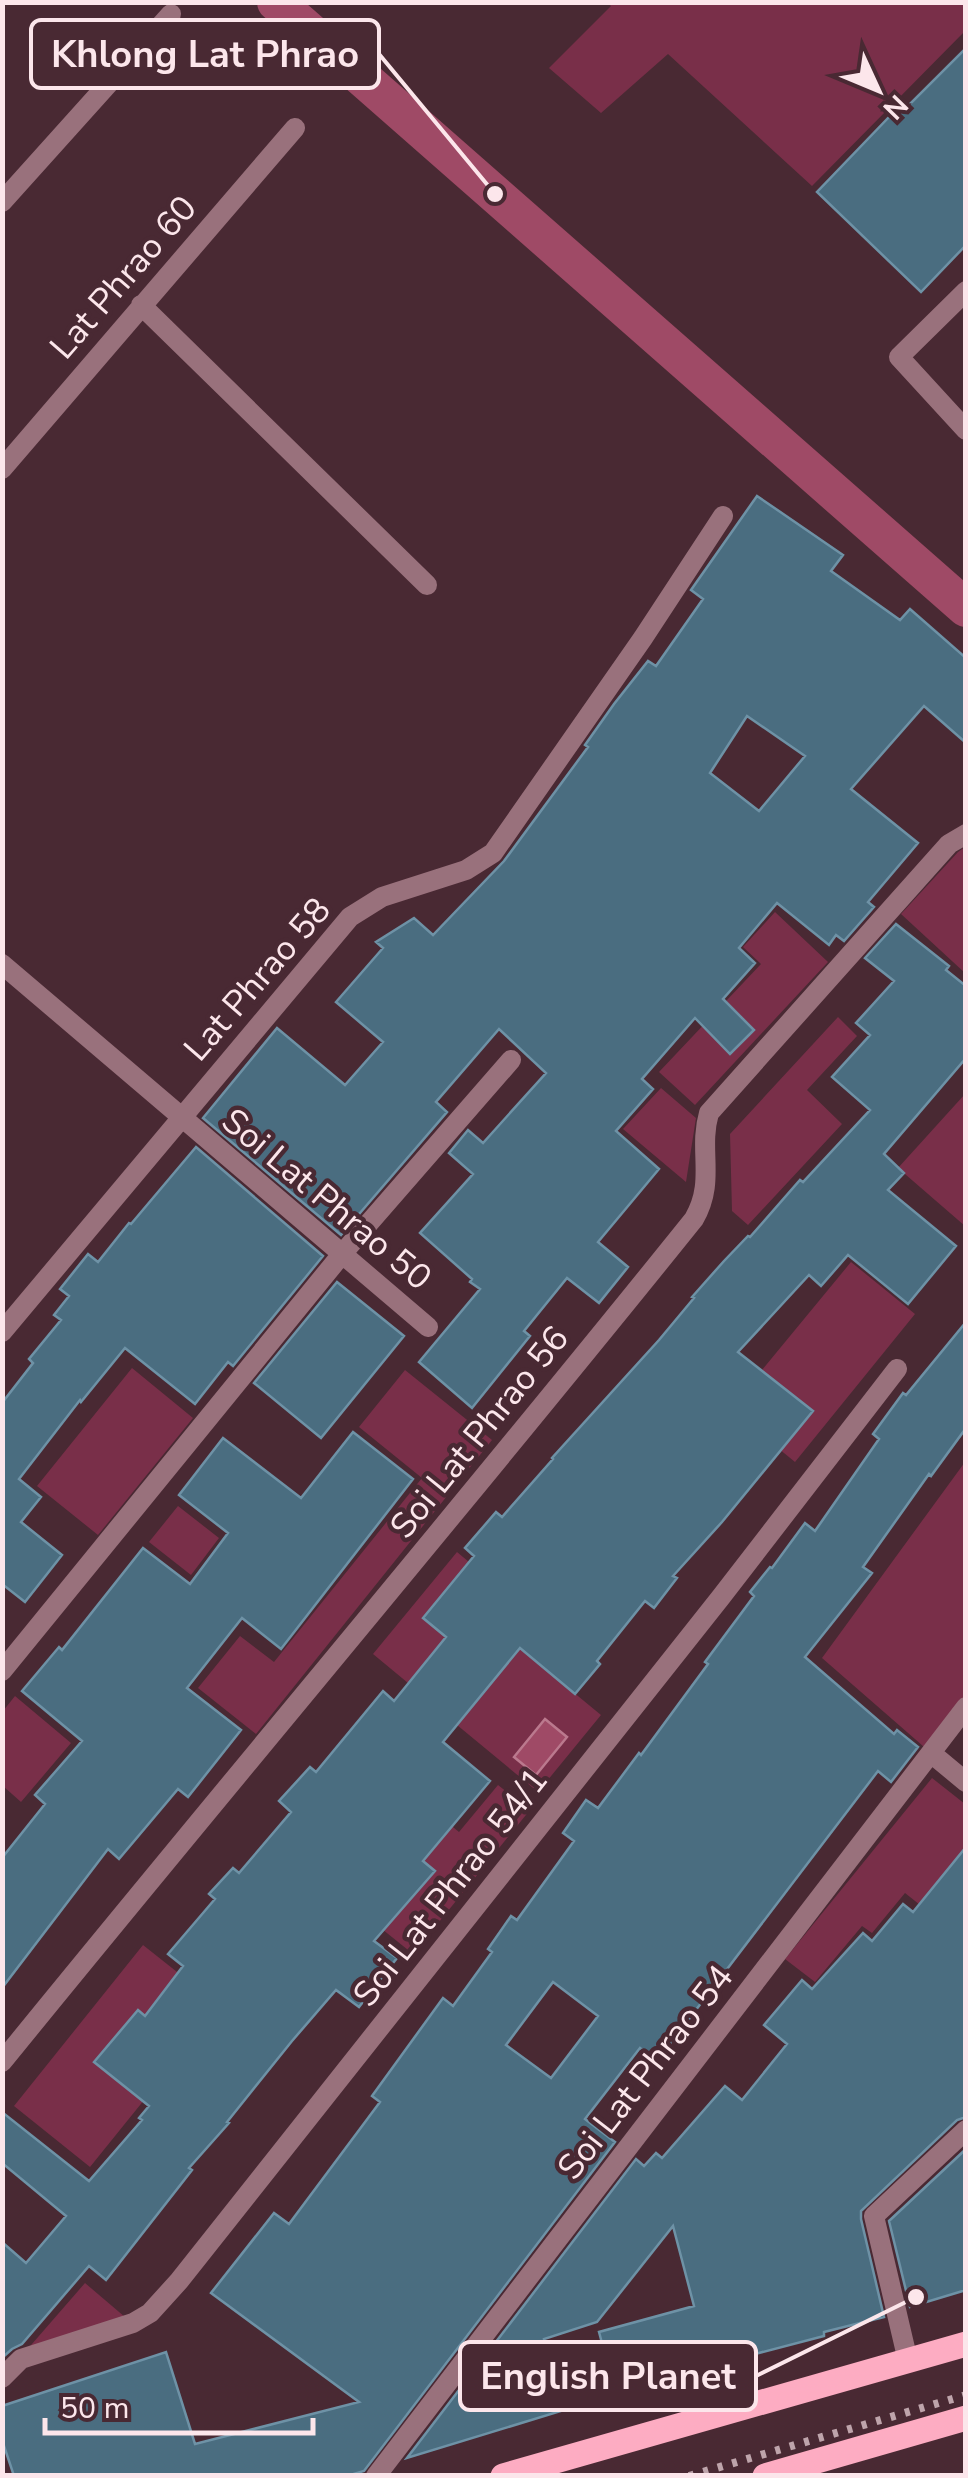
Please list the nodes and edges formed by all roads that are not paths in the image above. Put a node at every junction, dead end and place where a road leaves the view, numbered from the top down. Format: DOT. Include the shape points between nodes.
graph roads {
  1 [pos="171,14"];
  2 [pos="295,128"];
  3 [pos="2,202"];
  4 [pos="966,290"];
  5 [pos="141,305"];
  6 [pos="966,430"];
  7 [pos="2,470"];
  8 [pos="722,516"];
  9 [pos="427,585"];
  10 [pos="966,834"];
  11 [pos="2,964"];
  12 [pos="511,1060"];
  13 [pos="180,1117"];
  14 [pos="342,1254"];
  15 [pos="428,1327"];
  16 [pos="2,1332"];
  17 [pos="897,1369"];
  18 [pos="2,1671"];
  19 [pos="966,1707"];
  20 [pos="931,1753"];
  21 [pos="966,1782"];
  22 [pos="2,2062"];
  23 [pos="966,2130"];
  24 [pos="966,2344"];
  25 [pos="908,2361"];
  26 [pos="2,2378"];
  27 [pos="966,2418"];
  28 [pos="376,2476"];
  29 [pos="503,2476"];
  30 [pos="765,2476"];
  1 -- 3 [label="street"];
  2 -- 5 [label="street, Lat Phrao 60"];
  4 -- 6 [label="street" via="898,356"];
  5 -- 7 [label="street, Lat Phrao 60"];
  5 -- 9 [label="street"];
  8 -- 13 [label="street, Lat Phrao 58" via="493,853 466,870 382,897 350,917"];
  10 -- 22 [label="street, Soi Lat Phrao 56" via="949,844 709,1113 706,1187 694,1219"];
  11 -- 13 [label="street, Soi Lat Phrao 50"];
  12 -- 14 [label="street"];
  13 -- 14 [label="street, Soi Lat Phrao 50"];
  13 -- 16 [label="street, Lat Phrao 58"];
  14 -- 15 [label="street, Soi Lat Phrao 50"];
  14 -- 18 [label="street"];
  17 -- 26 [label="street, Soi Lat Phrao 54/1" via="179,2281 133,2323 21,2359"];
  19 -- 20 [label="street, Soi Lat Phrao 54"];
  20 -- 21 [label="street"];
  20 -- 28 [label="street, Soi Lat Phrao 54"];
  23 -- 25 [label="street" via="874,2216"];
  24 -- 25 [label="main road"];
  25 -- 29 [label="main road"];
  27 -- 30 [label="main road"];
}
